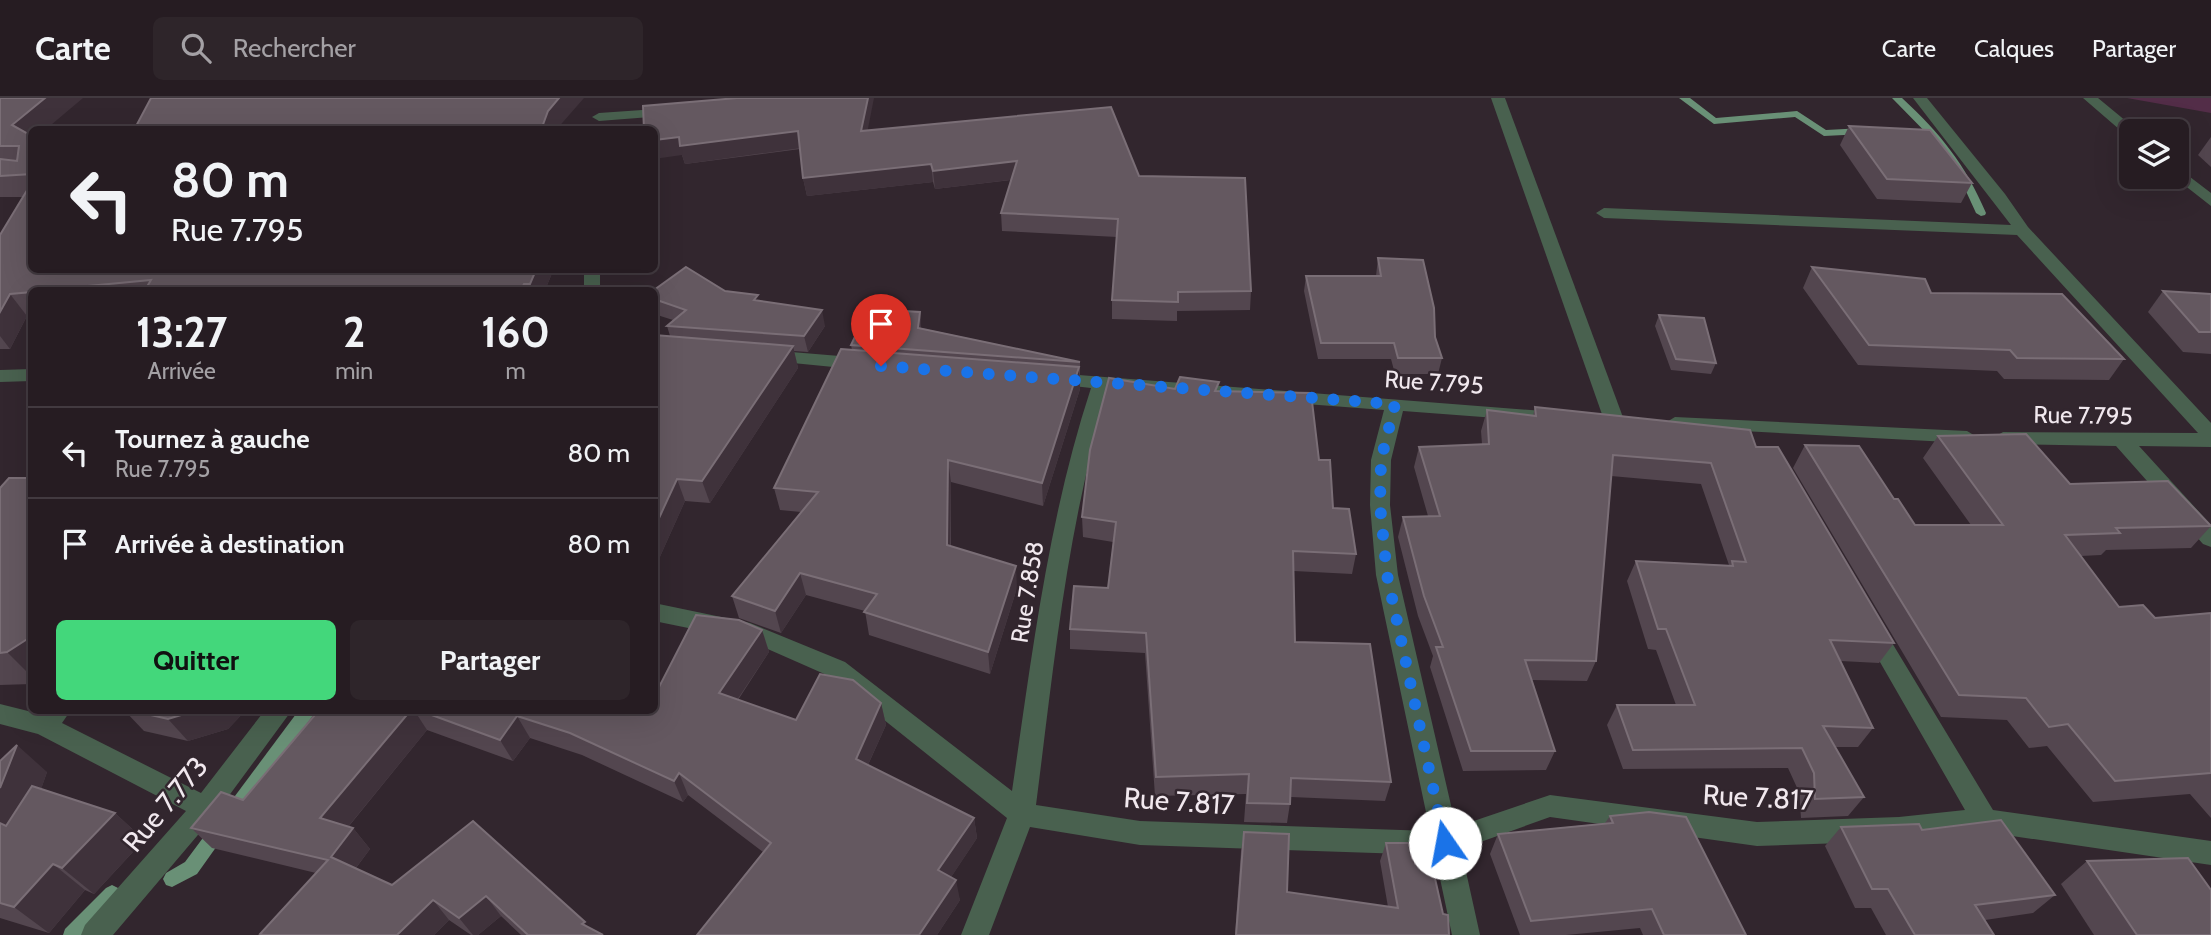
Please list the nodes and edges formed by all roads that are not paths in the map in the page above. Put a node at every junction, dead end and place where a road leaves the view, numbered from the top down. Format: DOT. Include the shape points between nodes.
graph roads {
  1 [pos="608,98"];
  2 [pos="1498,98"];
  3 [pos="1920,98"];
  4 [pos="2090,98"];
  5 [pos="680,111"];
  6 [pos="2119,122"];
  7 [pos="597,123"];
  8 [pos="2189,182"];
  9 [pos="2211,201"];
  10 [pos="1604,213"];
  11 [pos="2021,230"];
  12 [pos="747,354"];
  13 [pos="28,360"];
  14 [pos="880,365"];
  15 [pos="17,375"];
  16 [pos="1037,377"];
  17 [pos="1102,383"];
  18 [pos="1395,404"];
  19 [pos="1653,422"];
  20 [pos="1757,428"];
  21 [pos="2211,438"];
  22 [pos="2123,441"];
  23 [pos="1769,451"];
  24 [pos="2211,539"];
  25 [pos="1860,607"];
  26 [pos="658,613"];
  27 [pos="0,714"];
  28 [pos="277,714"];
  29 [pos="52,718"];
  30 [pos="205,808"];
  31 [pos="1022,814"];
  32 [pos="1985,820"];
  33 [pos="1445,843"];
  34 [pos="2180,849"];
  35 [pos="2211,853"];
  36 [pos="2199,882"];
  37 [pos="95,935"];
  38 [pos="975,935"];
  39 [pos="1466,935"];
  1 -- 7 [label="street"];
  2 -- 18 [label="street, Rue 7.795" via="1620,420"];
  3 -- 11 [label="street"];
  4 -- 6 [label="street"];
  5 -- 7 [label="street"];
  8 -- 9 [label="street"];
  10 -- 11 [label="street"];
  11 -- 21 [label="street"];
  12 -- 14 [label="street"];
  13 -- 15 [label="street"];
  16 -- 17 [label="street, Rue 7.795"];
  17 -- 18 [label="street, Rue 7.795"];
  17 -- 31 [label="street, Rue 7.858" via="1054,576"];
  18 -- 33 [label="street" via="1381,460 1387,575"];
  19 -- 20 [label="street, Rue 7.795"];
  20 -- 22 [label="street, Rue 7.795"];
  20 -- 23 [label="street"];
  21 -- 22 [label="street, Rue 7.795"];
  22 -- 24 [label="street"];
  25 -- 32 [label="street"];
  26 -- 31 [label="street, Rue 7.817" via="750,632 836,669"];
  27 -- 29 [label="street"];
  28 -- 30 [label="street, Rue 7.773"];
  29 -- 30 [label="street" via="97,756"];
  30 -- 37 [label="street, Rue 7.773"];
  31 -- 33 [label="street, Rue 7.817" via="1140,833"];
  31 -- 38 [label="street, Rue 7.858"];
  32 -- 33 [label="street, Rue 7.817" via="1899,830 1757,834 1550,806"];
  32 -- 34 [label="street, Rue 7.817"];
  33 -- 39 [label="street"];
  34 -- 35 [label="street, Rue 7.817"];
  34 -- 36 [label="street"];
}
